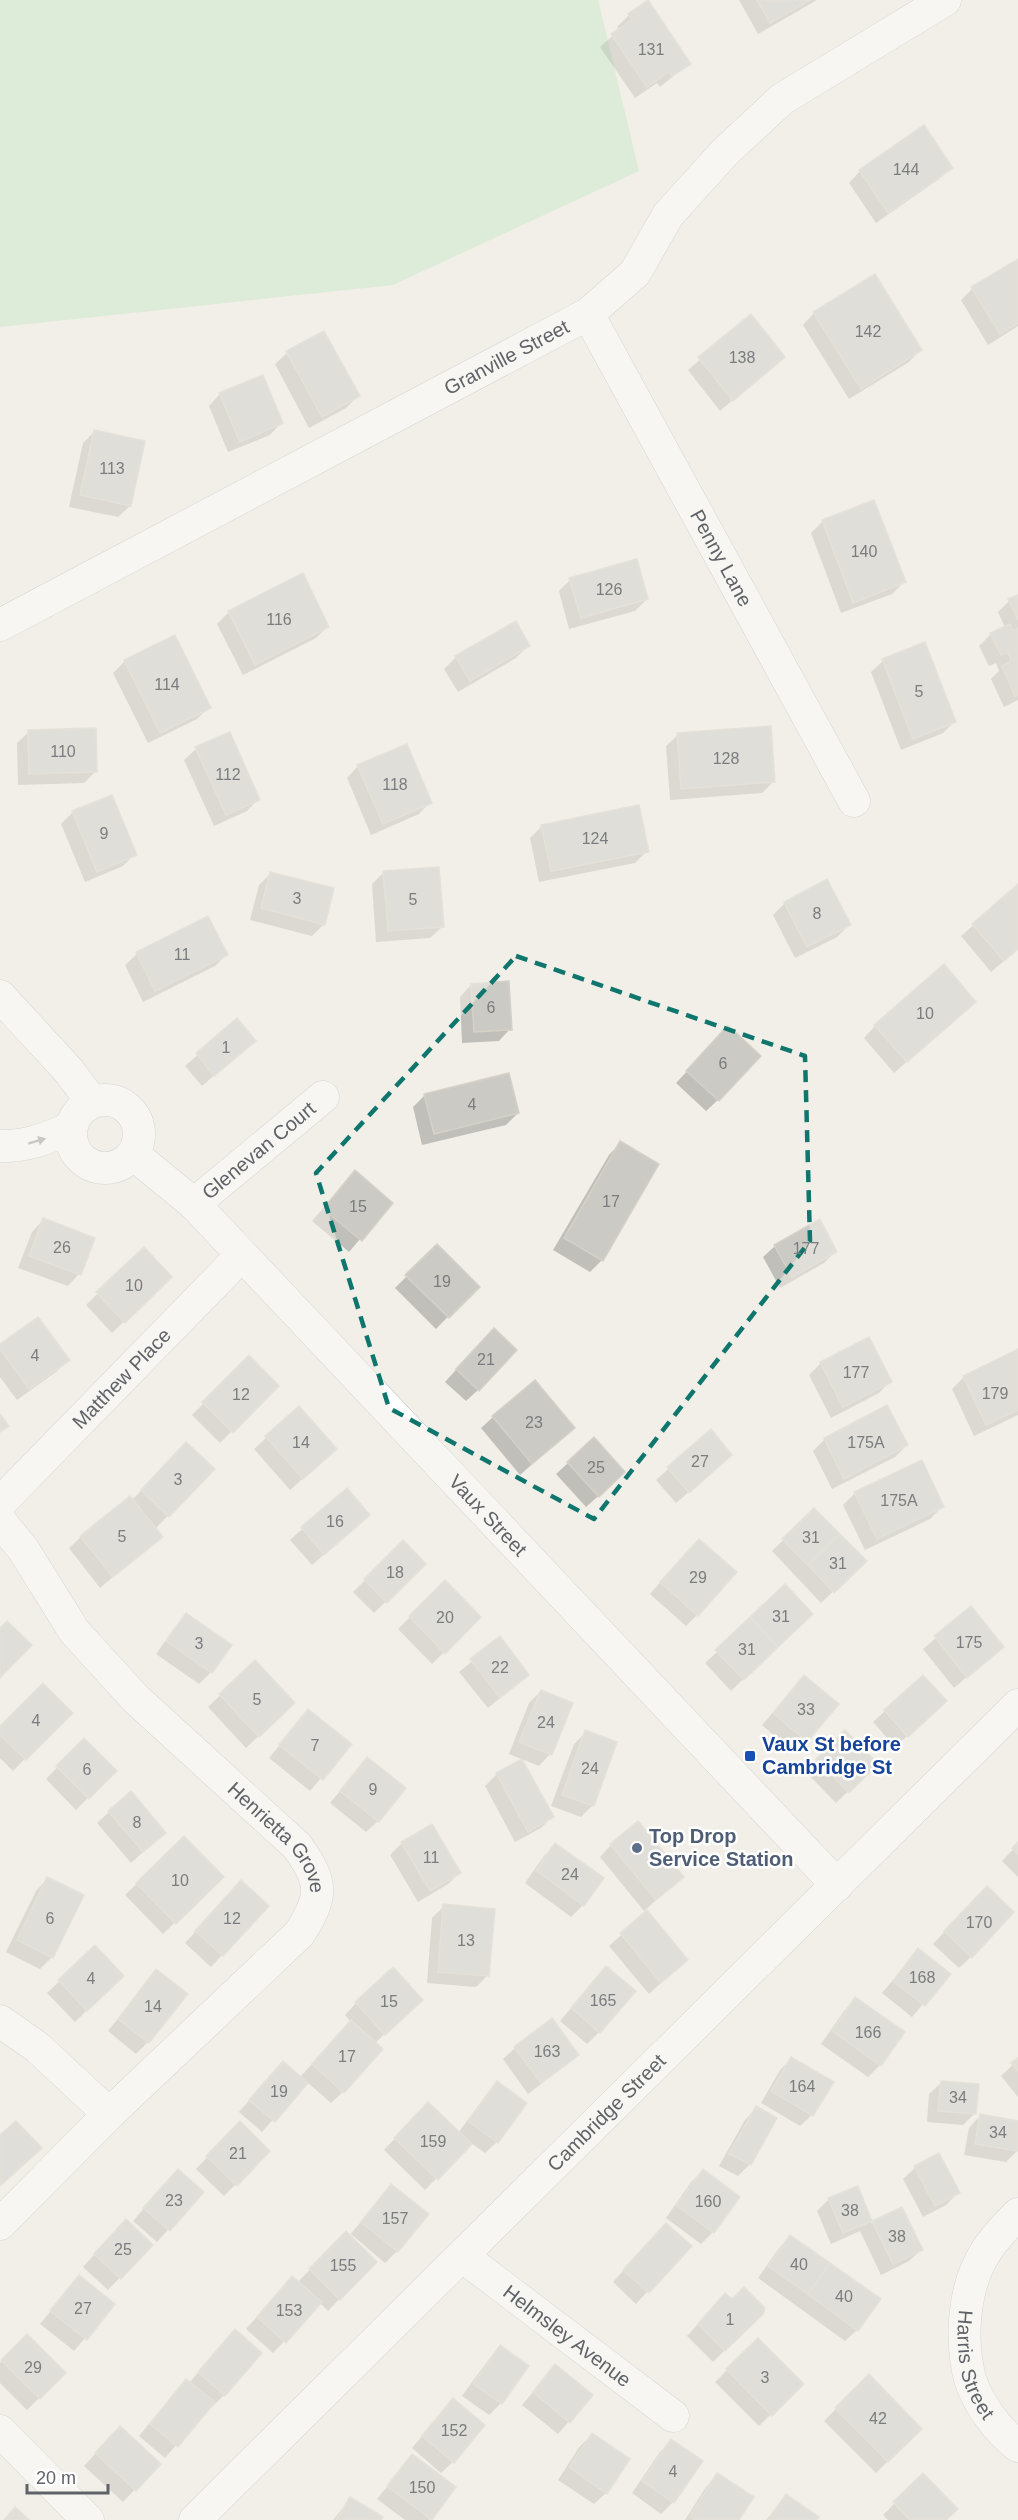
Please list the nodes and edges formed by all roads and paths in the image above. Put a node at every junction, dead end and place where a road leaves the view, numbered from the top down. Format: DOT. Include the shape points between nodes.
graph roads {
  1 [pos="929,4"];
  2 [pos="588,314"];
  3 [pos="0,625"];
  4 [pos="854,801"];
  5 [pos="0,996"];
  6 [pos="322,1096"];
  7 [pos="92,1102"];
  8 [pos="71,1128"];
  9 [pos="0,1146"];
  10 [pos="133,1154"];
  11 [pos="194,1204"];
  12 [pos="242,1255"];
  13 [pos="0,1503"];
  14 [pos="0,1521"];
  15 [pos="1018,1704"];
  16 [pos="837,1885"];
  17 [pos="0,2021"];
  18 [pos="109,2114"];
  19 [pos="1018,2214"];
  20 [pos="0,2224"];
  21 [pos="462,2256"];
  22 [pos="673,2416"];
  23 [pos="0,2431"];
  24 [pos="1018,2446"];
  25 [pos="88,2520"];
  26 [pos="195,2520"];
  1 -- 2 [label="street, Granville Street" via="782,99 725,152 668,215 634,273"];
  2 -- 3 [label="street, Granville Street"];
  2 -- 4 [label="street, Penny Lane"];
  5 -- 7 [label="street"];
  6 -- 11 [label="street, Glenevan Court"];
  7 -- 8 [label="street" via="82,1108"];
  7 -- 10 [label="street" via="114,1100 132,1112 139,1133"];
  9 -- 8 [label="street, one-way" via="42,1141"];
  8 -- 10 [label="street" via="74,1150 91,1165 114,1167"];
  10 -- 11 [label="street, Vaux Street"];
  11 -- 12 [label="street, Vaux Street"];
  12 -- 13 [label="street, Matthew Place"];
  12 -- 16 [label="street, Vaux Street"];
  14 -- 18 [label="street, Henrietta Grove" via="74,1631 136,1699 297,1846 313,1867 319,1890 312,1914 299,1934"];
  15 -- 16 [label="street, Cambridge Street"];
  16 -- 21 [label="street, Cambridge Street"];
  17 -- 18 [label="street" via="38,2047"];
  18 -- 20 [label="street, Henrietta Grove"];
  19 -- 24 [label="street, Harris Street" via="984,2253 969,2289 964,2335 971,2380 989,2416"];
  21 -- 22 [label="street, Helmsley Avenue"];
  21 -- 26 [label="street, Cambridge Street"];
  23 -- 25 [label="street"];
}
